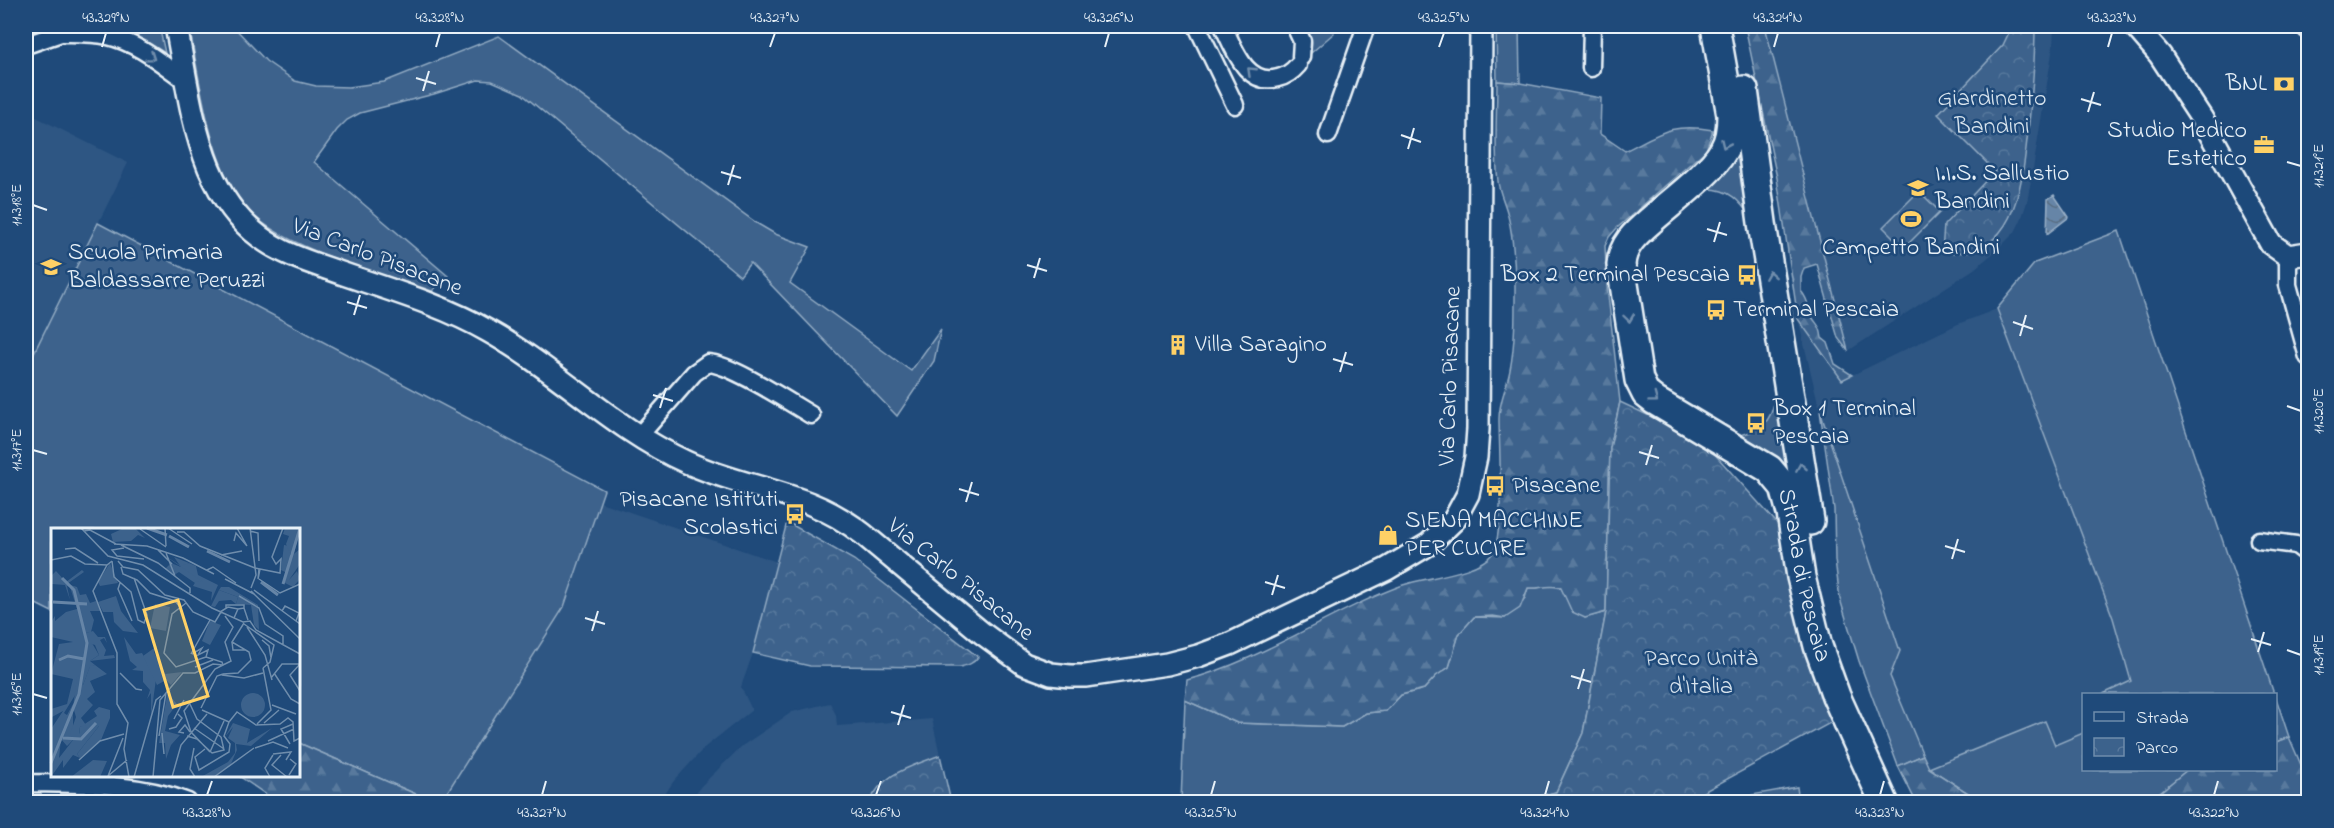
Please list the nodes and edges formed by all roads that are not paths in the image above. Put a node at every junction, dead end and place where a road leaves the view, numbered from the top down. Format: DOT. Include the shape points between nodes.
graph roads {
  1 [pos="107,26"];
  2 [pos="176,26"];
  3 [pos="1197,26"];
  4 [pos="1223,26"];
  5 [pos="1295,26"];
  6 [pos="1366,26"];
  7 [pos="1481,26"];
  8 [pos="1592,26"];
  9 [pos="1715,26"];
  10 [pos="1731,26"];
  11 [pos="2135,26"];
  12 [pos="61,29"];
  13 [pos="26,45"];
  14 [pos="1591,68"];
  15 [pos="186,81"];
  16 [pos="1235,105"];
  17 [pos="1328,135"];
  18 [pos="2298,255"];
  19 [pos="2308,357"];
  20 [pos="811,415"];
  21 [pos="639,436"];
  22 [pos="2259,540"];
  23 [pos="2308,554"];
  24 [pos="26,783"];
  25 [pos="188,802"];
  26 [pos="1884,802"];
  27 [pos="1901,802"];
  1 -- 12 [label="street"];
  2 -- 15 [label="street, Via Carlo Pisacane"];
  3 -- 16 [label="street"];
  5 -- 4 [label="street, one-way" via="1302,41 1299,61 1284,76 1267,80 1257,77 1241,61"];
  6 -- 17 [label="street"];
  7 -- 21 [label="street, Via Carlo Pisacane" via="1476,458 1468,494 1446,529 1387,569 1198,656 1086,676 1061,676 1014,658 838,516 791,495 696,467"];
  8 -- 14 [label="street"];
  9 -- 26 [label="main road, Strada di Pescaia, one-way" via="1731,115 1726,144 1713,165 1632,237 1622,254 1639,380 1655,401 1769,469 1784,487 1818,646"];
  27 -- 10 [label="main road, Strada di Pescaia, one-way" via="1844,670 1822,597 1746,99"];
  11 -- 18 [label="street" via="2170,68 2202,119 2267,238 2276,249"];
  12 -- 13 [label="street"];
  12 -- 15 [label="street, one-way" via="122,40"];
  15 -- 21 [label="street, Via Carlo Pisacane" via="212,175 235,212 259,237 292,255 480,326"];
  18 -- 19 [label="street" via="2288,285"];
  20 -- 21 [label="street" via="736,373 708,363 693,373"];
  22 -- 23 [label="street" via="2296,545"];
  24 -- 25 [label="street" via="134,787"];
}
